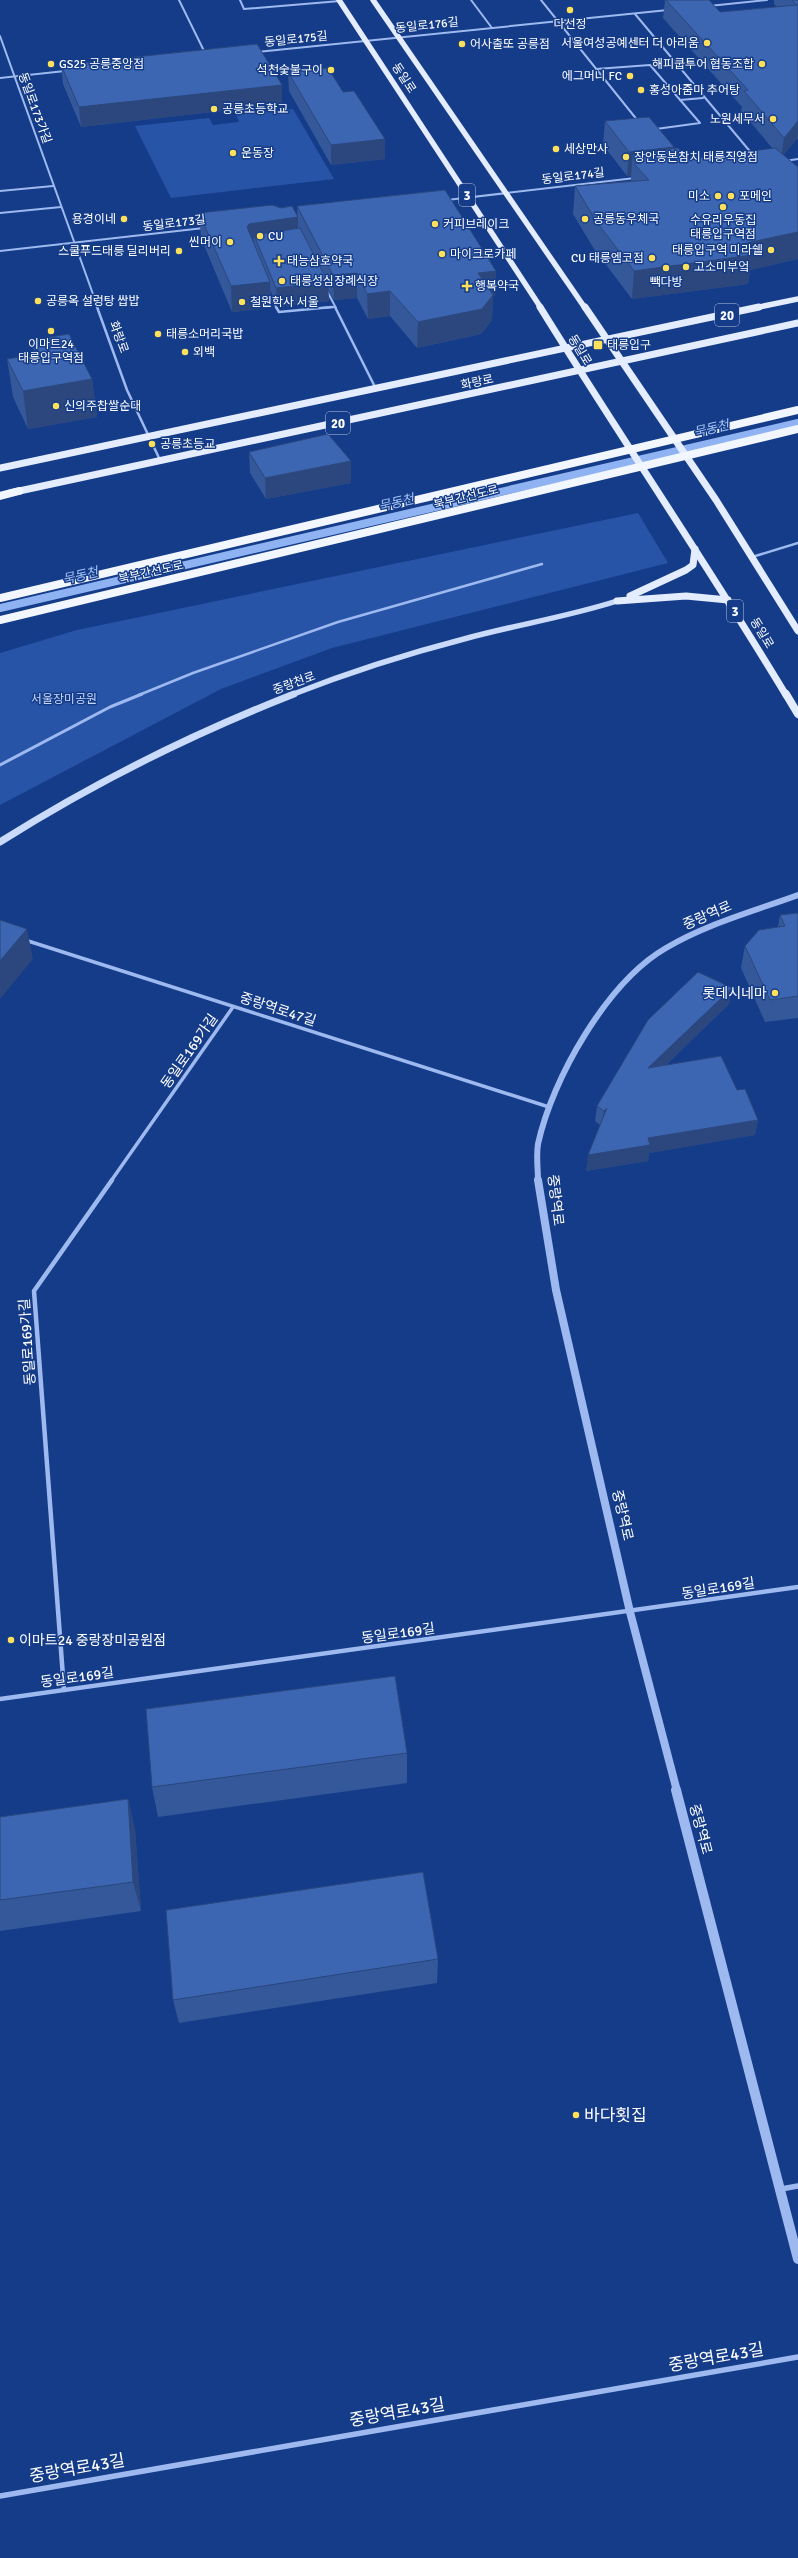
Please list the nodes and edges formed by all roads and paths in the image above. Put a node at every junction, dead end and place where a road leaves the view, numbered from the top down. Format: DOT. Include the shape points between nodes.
graph roads {
  1 [pos="178,0"];
  2 [pos="240,0"];
  3 [pos="339,0"];
  4 [pos="373,0"];
  5 [pos="471,0"];
  6 [pos="540,0"];
  7 [pos="709,0"];
  8 [pos="768,0"];
  9 [pos="714,5"];
  10 [pos="707,6"];
  11 [pos="672,10"];
  12 [pos="635,14"];
  13 [pos="558,22"];
  14 [pos="492,28"];
  15 [pos="0,36"];
  16 [pos="399,37"];
  17 [pos="364,41"];
  18 [pos="253,52"];
  19 [pos="207,57"];
  20 [pos="596,69"];
  21 [pos="68,71"];
  22 [pos="14,76"];
  23 [pos="0,78"];
  24 [pos="704,98"];
  25 [pos="680,100"];
  26 [pos="640,124"];
  27 [pos="652,130"];
  28 [pos="798,159"];
  29 [pos="757,160"];
  30 [pos="783,161"];
  31 [pos="641,177"];
  32 [pos="54,186"];
  33 [pos="0,191"];
  34 [pos="507,193"];
  35 [pos="469,198"];
  36 [pos="443,200"];
  37 [pos="61,207"];
  38 [pos="0,213"];
  39 [pos="212,227"];
  40 [pos="74,243"];
  41 [pos="0,251"];
  42 [pos="324,286"];
  43 [pos="267,289"];
  44 [pos="798,299"];
  45 [pos="335,307"];
  46 [pos="798,322"];
  47 [pos="607,340"];
  48 [pos="566,349"];
  49 [pos="621,361"];
  50 [pos="579,371"];
  51 [pos="376,389"];
  52 [pos="798,410"];
  53 [pos="798,430"];
  54 [pos="148,437"];
  55 [pos="160,460"];
  56 [pos="0,468"];
  57 [pos="18,491"];
  58 [pos="0,495"];
  59 [pos="798,543"];
  60 [pos="696,549"];
  61 [pos="752,557"];
  62 [pos="542,564"];
  63 [pos="0,598"];
  64 [pos="728,600"];
  65 [pos="617,601"];
  66 [pos="0,620"];
  67 [pos="798,631"];
  68 [pos="798,714"];
  69 [pos="0,764"];
  70 [pos="0,842"];
  71 [pos="798,895"];
  72 [pos="23,940"];
  73 [pos="233,1007"];
  74 [pos="549,1107"];
  75 [pos="798,1587"];
  76 [pos="630,1612"];
  77 [pos="64,1690"];
  78 [pos="0,1699"];
  79 [pos="798,2186"];
  80 [pos="780,2189"];
  81 [pos="798,2259"];
  82 [pos="798,2357"];
  83 [pos="0,2496"];
  1 -- 19 [label="street"];
  2 -- 3 [label="street, 동일로" via="244,9"];
  3 -- 17 [label="main road, 동일로 / 3"];
  4 -- 16 [label="main road, 동일로 / 3"];
  5 -- 14 [label="street, 동일로176길"];
  6 -- 13 [label="street"];
  7 -- 9 [label="street"];
  8 -- 9 [label="street"];
  9 -- 10 [label="street"];
  11 -- 12 [label="street, 동일로176길"];
  12 -- 13 [label="street, 동일로176길"];
  12 -- 24 [label="street"];
  13 -- 14 [label="street, 동일로176길"];
  13 -- 20 [label="street"];
  14 -- 16 [label="street, 동일로176길"];
  15 -- 22 [label="street, 동일로173가길"];
  16 -- 17 [label="street, 동일로176길"];
  16 -- 34 [label="main road, 동일로 / 3"];
  17 -- 18 [label="street, 동일로175길"];
  17 -- 35 [label="main road, 동일로 / 3" via="379,59"];
  20 -- 25 [label="street" via="649,64"];
  20 -- 26 [label="street"];
  21 -- 22 [label="street"];
  22 -- 23 [label="street"];
  22 -- 32 [label="street, 동일로173가길"];
  24 -- 25 [label="street"];
  24 -- 29 [label="street"];
  25 -- 27 [label="street" via="699,123"];
  28 -- 30 [label="street"];
  31 -- 34 [label="street, 동일로174길"];
  32 -- 33 [label="street"];
  32 -- 37 [label="street, 동일로173가길"];
  34 -- 35 [label="street, 동일로174길"];
  34 -- 47 [label="main road, 동일로 / 3"];
  35 -- 36 [label="street"];
  35 -- 48 [label="main road, 동일로 / 3"];
  37 -- 38 [label="street"];
  37 -- 40 [label="street, 동일로173가길"];
  39 -- 40 [label="street, 동일로173길"];
  40 -- 41 [label="street, 동일로173길"];
  40 -- 54 [label="street, 화랑로" via="127,390"];
  42 -- 45 [label="street"];
  43 -- 45 [label="street" via="279,312"];
  44 -- 47 [label="main road, 화랑로 / 20"];
  45 -- 51 [label="street"];
  46 -- 49 [label="main road, 화랑로 / 20"];
  47 -- 48 [label="main road, 화랑로 / 20"];
  47 -- 49 [label="main road, 동일로 / 3"];
  48 -- 50 [label="main road, 동일로 / 3"];
  48 -- 51 [label="main road, 화랑로 / 20"];
  49 -- 50 [label="main road, 화랑로 / 20"];
  49 -- 61 [label="main road, 동일로 / 3, bridge"];
  50 -- 55 [label="main road, 화랑로 / 20"];
  50 -- 60 [label="main road, 동일로 / 3, bridge"];
  51 -- 54 [label="main road, 화랑로 / 20"];
  52 -- 63 [label="highway, 북부간선도로, bridge"];
  53 -- 66 [label="highway, 북부간선도로, bridge"];
  54 -- 55 [label="street, 화랑로"];
  54 -- 56 [label="main road, 화랑로 / 20"];
  55 -- 57 [label="main road, 화랑로 / 20"];
  57 -- 58 [label="highway"];
  59 -- 61 [label="street"];
  60 -- 64 [label="main road, 동일로 / 3"];
  60 -- 65 [label="main road" via="692,565 685,572 665,583"];
  61 -- 67 [label="main road, 동일로 / 3"];
  62 -- 69 [label="street" via="338,622 193,673 110,707"];
  64 -- 65 [label="main road" via="680,595"];
  64 -- 68 [label="main road, 동일로 / 3"];
  65 -- 70 [label="main road, 중랑천로" via="585,612 464,640 357,671 279,700 157,754"];
  71 -- 74 [label="street, 중랑역로" via="719,923 665,948 627,979 592,1022"];
  72 -- 73 [label="street, 중랑역로47길"];
  73 -- 74 [label="street, 중랑역로47길"];
  73 -- 77 [label="street, 동일로169가길" via="34,1291"];
  74 -- 76 [label="street, 중랑역로" via="538,1146 541,1206 556,1290"];
  75 -- 76 [label="street, 동일로169길"];
  76 -- 77 [label="street, 동일로169길"];
  76 -- 80 [label="street, 중랑역로"];
  77 -- 78 [label="street, 동일로169길"];
  79 -- 80 [label="street"];
  80 -- 81 [label="street, 중랑역로"];
  82 -- 83 [label="street, 중랑역로43길"];
}
